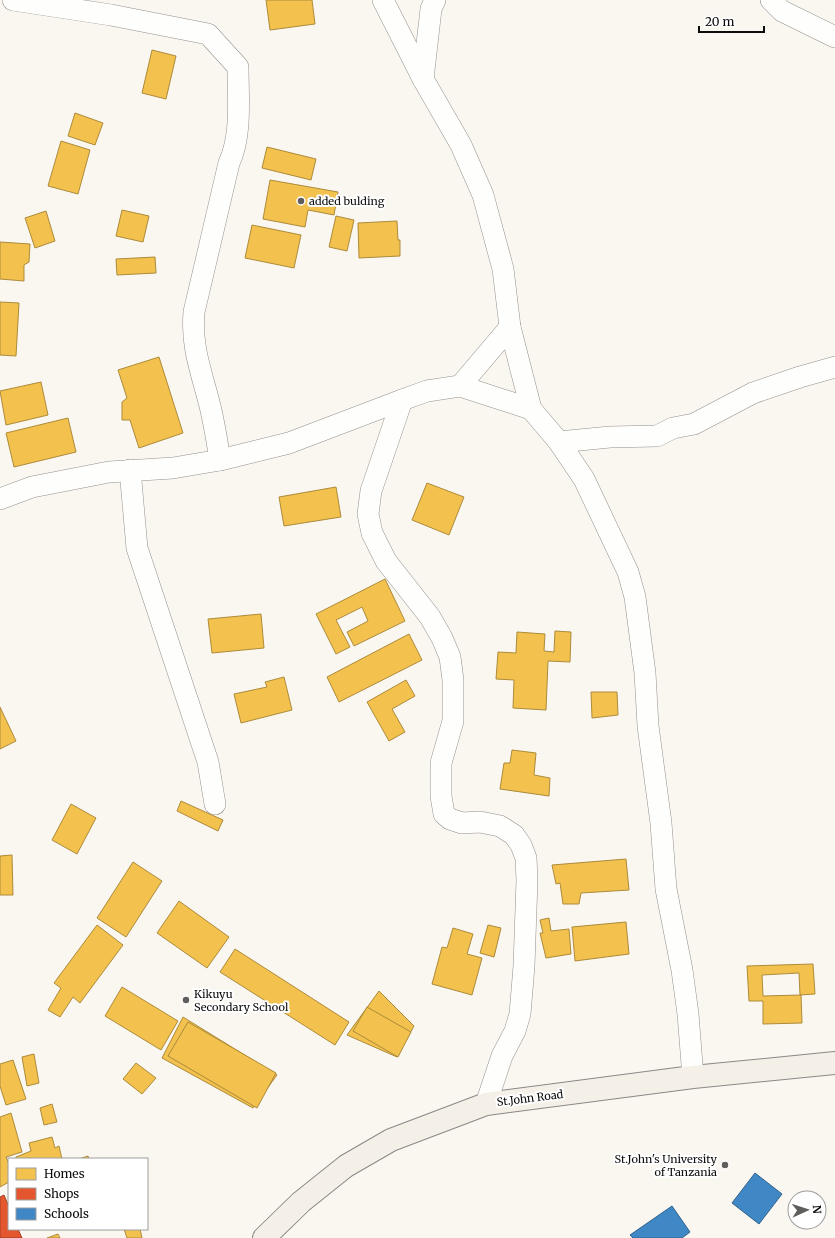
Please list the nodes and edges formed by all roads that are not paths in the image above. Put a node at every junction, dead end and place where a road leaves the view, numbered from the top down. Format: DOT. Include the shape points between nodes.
graph roads {
  1 [pos="13,0"];
  2 [pos="383,0"];
  3 [pos="435,0"];
  4 [pos="771,0"];
  5 [pos="835,38"];
  6 [pos="423,79"];
  7 [pos="510,327"];
  8 [pos="835,368"];
  9 [pos="460,386"];
  10 [pos="402,400"];
  11 [pos="530,409"];
  12 [pos="559,442"];
  13 [pos="220,460"];
  14 [pos="130,470"];
  15 [pos="0,499"];
  16 [pos="215,804"];
  17 [pos="835,1063"];
  18 [pos="693,1077"];
  19 [pos="486,1104"];
  20 [pos="264,1238"];
  1 -- 13 [label="street" via="111,15 208,34 238,68 237,132 234,153 229,163 192,329"];
  2 -- 6 [label="street"];
  3 -- 6 [label="street" via="431,9"];
  4 -- 5 [label="street" via="782,11"];
  6 -- 7 [label="street" via="461,144 483,195 503,268"];
  7 -- 9 [label="street"];
  7 -- 11 [label="street"];
  8 -- 12 [label="street" via="753,393 694,424 673,428 657,436"];
  9 -- 10 [label="street"];
  9 -- 11 [label="street"];
  10 -- 13 [label="street" via="289,443"];
  10 -- 19 [label="street" via="370,491 368,514 372,532 386,561 430,618 450,657 453,721 441,762 444,814 462,823 480,822 500,826 514,835 526,858 524,966 520,1014"];
  11 -- 12 [label="street"];
  12 -- 18 [label="street" via="584,479 628,572 636,597 666,888 683,977"];
  13 -- 14 [label="street" via="173,468"];
  14 -- 15 [label="street" via="32,487"];
  14 -- 16 [label="street" via="138,548 208,762"];
  17 -- 18 [label="street, St.John Road"];
  18 -- 19 [label="street, St.John Road"];
  19 -- 20 [label="street, St.John Road" via="391,1140 346,1166"];
}
